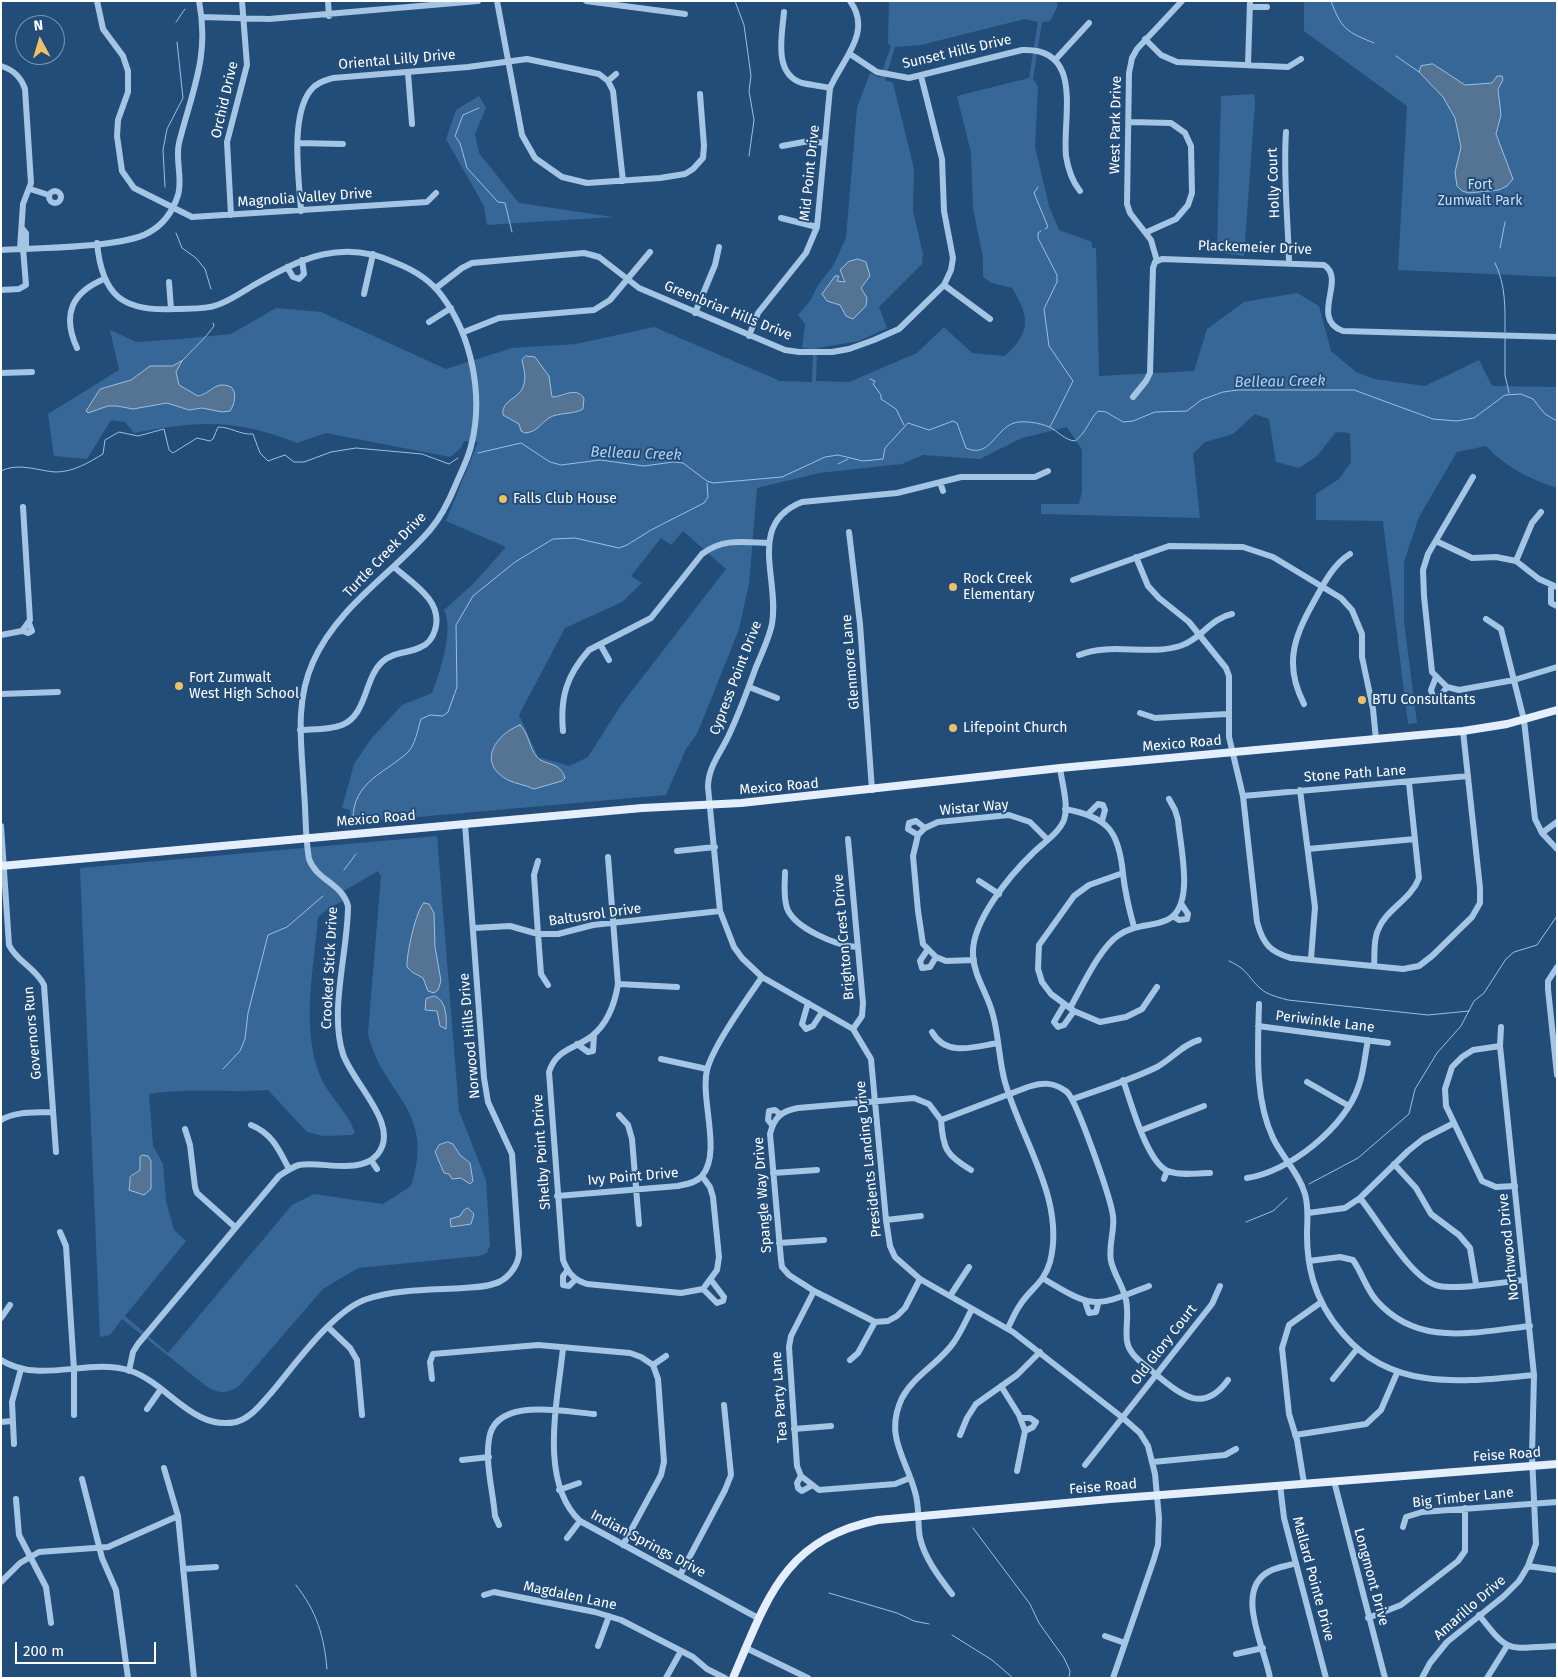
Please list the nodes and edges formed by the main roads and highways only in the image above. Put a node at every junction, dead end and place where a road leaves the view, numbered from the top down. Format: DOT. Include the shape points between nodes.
graph roads {
  1 [pos="1557,710"];
  2 [pos="2,865"];
  3 [pos="1557,1464"];
  4 [pos="733,1678"];
  1 -- 2 [label="main road, Mexico Road" via="1464,731 1376,740 1060,768 711,805 642,808"];
  3 -- 4 [label="main road, Feise Road" via="1157,1495 869,1522 847,1528 824,1540 800,1557 782,1576 758,1618"];
}
